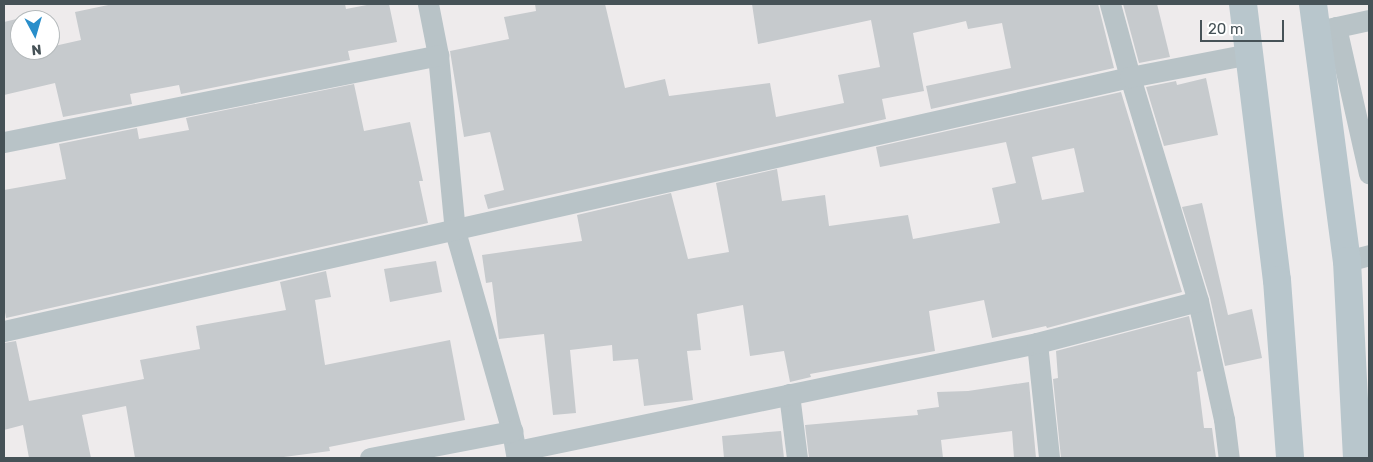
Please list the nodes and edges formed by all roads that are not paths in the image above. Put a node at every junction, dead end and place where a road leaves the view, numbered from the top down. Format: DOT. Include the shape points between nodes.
graph roads {
  1 [pos="428,4"];
  2 [pos="1110,4"];
  3 [pos="1243,4"];
  4 [pos="1313,4"];
  5 [pos="1369,20"];
  6 [pos="1327,29"];
  7 [pos="1249,54"];
  8 [pos="438,55"];
  9 [pos="1130,77"];
  10 [pos="4,142"];
  11 [pos="1369,173"];
  12 [pos="455,231"];
  13 [pos="1358,258"];
  14 [pos="1198,302"];
  15 [pos="4,331"];
  16 [pos="1037,343"];
  17 [pos="789,394"];
  18 [pos="515,447"];
  19 [pos="370,458"];
  20 [pos="797,458"];
  21 [pos="1049,458"];
  22 [pos="1229,458"];
  23 [pos="1290,458"];
  24 [pos="1357,458"];
  1 -- 8 [label="street"];
  2 -- 9 [label="street"];
  3 -- 7 [label="street"];
  4 -- 6 [label="street"];
  5 -- 6 [label="street"];
  6 -- 11 [label="street"];
  6 -- 13 [label="street"];
  7 -- 9 [label="street"];
  7 -- 23 [label="street" via="1277,280"];
  8 -- 10 [label="street"];
  8 -- 12 [label="street"];
  9 -- 12 [label="street"];
  9 -- 14 [label="street"];
  12 -- 15 [label="street"];
  12 -- 18 [label="street"];
  13 -- 24 [label="street"];
  14 -- 16 [label="street"];
  14 -- 22 [label="street" via="1224,419"];
  16 -- 17 [label="street"];
  16 -- 21 [label="street"];
  17 -- 18 [label="street"];
  17 -- 20 [label="street"];
  18 -- 19 [label="street"];
}
